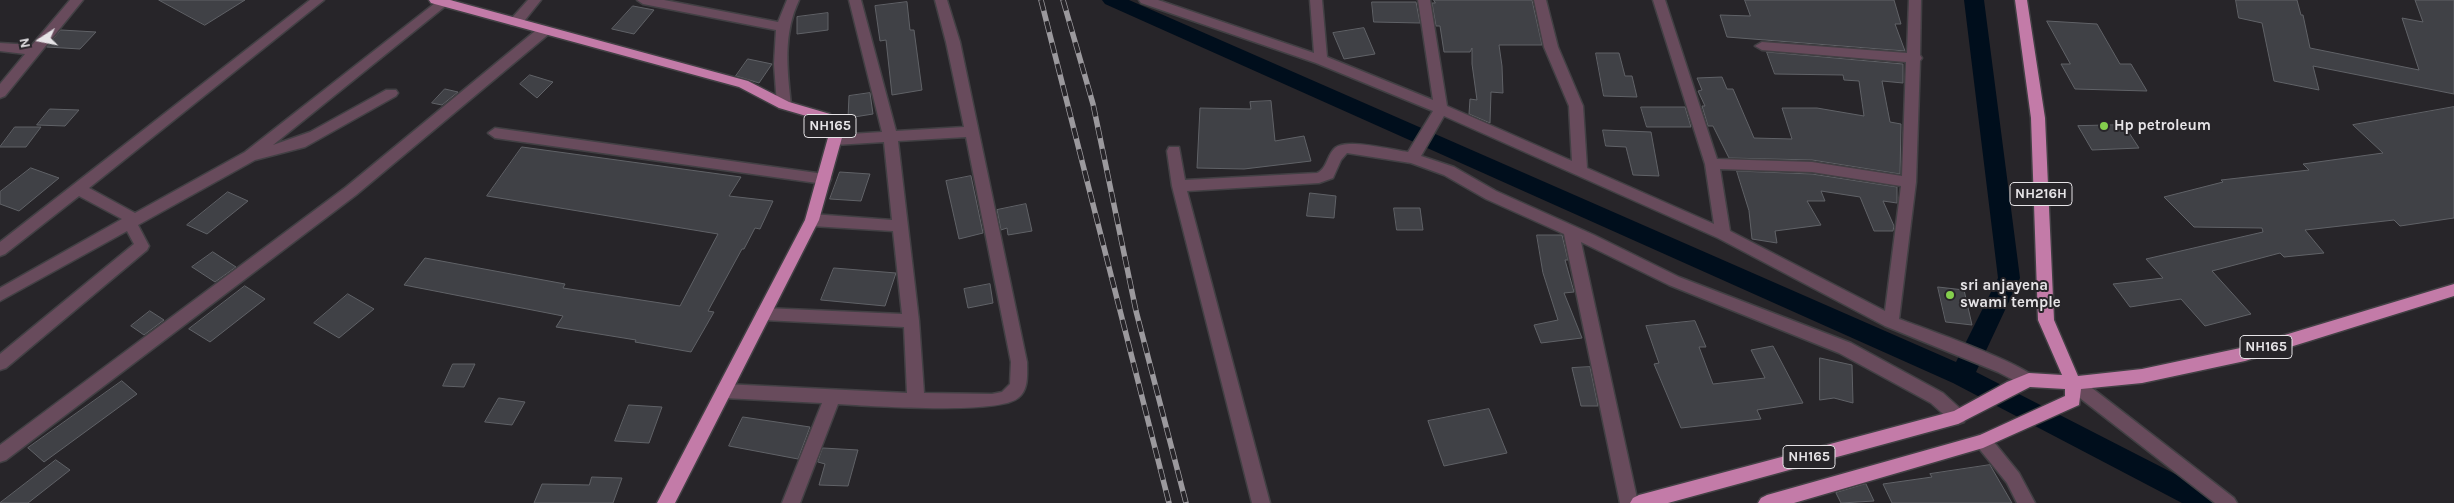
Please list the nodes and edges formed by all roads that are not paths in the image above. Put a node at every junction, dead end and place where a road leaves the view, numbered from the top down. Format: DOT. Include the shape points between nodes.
graph roads {
  1 [pos="77,0"];
  2 [pos="318,0"];
  3 [pos="535,0"];
  4 [pos="643,0"];
  5 [pos="793,0"];
  6 [pos="941,0"];
  7 [pos="1316,0"];
  8 [pos="1424,0"];
  9 [pos="1540,0"];
  10 [pos="1659,0"];
  11 [pos="1915,0"];
  12 [pos="2021,0"];
  13 [pos="442,1"];
  14 [pos="854,1"];
  15 [pos="1150,1"];
  16 [pos="516,22"];
  17 [pos="781,26"];
  18 [pos="545,30"];
  19 [pos="1762,46"];
  20 [pos="0,47"];
  21 [pos="36,50"];
  22 [pos="1914,58"];
  23 [pos="1320,60"];
  24 [pos="0,93"];
  25 [pos="391,93"];
  26 [pos="784,105"];
  27 [pos="1441,109"];
  28 [pos="972,132"];
  29 [pos="495,133"];
  30 [pos="890,135"];
  31 [pos="835,140"];
  32 [pos="1174,151"];
  33 [pos="250,156"];
  34 [pos="1412,158"];
  35 [pos="1712,164"];
  36 [pos="1580,170"];
  37 [pos="824,178"];
  38 [pos="1909,182"];
  39 [pos="1179,186"];
  40 [pos="79,189"];
  41 [pos="812,220"];
  42 [pos="130,223"];
  43 [pos="901,226"];
  44 [pos="1572,232"];
  45 [pos="1723,234"];
  46 [pos="0,250"];
  47 [pos="2454,290"];
  48 [pos="0,295"];
  49 [pos="764,314"];
  50 [pos="911,321"];
  51 [pos="1891,322"];
  52 [pos="0,363"];
  53 [pos="2029,380"];
  54 [pos="2072,383"];
  55 [pos="724,391"];
  56 [pos="833,397"];
  57 [pos="916,400"];
  58 [pos="1958,417"];
  59 [pos="1983,441"];
  60 [pos="0,455"];
  61 [pos="666,503"];
  62 [pos="791,503"];
  63 [pos="1260,503"];
  64 [pos="1630,503"];
  65 [pos="1638,503"];
  66 [pos="1767,503"];
  67 [pos="2026,503"];
  68 [pos="2228,503"];
  1 -- 21 [label="street"];
  2 -- 40 [label="street"];
  3 -- 16 [label="street"];
  4 -- 17 [label="street"];
  5 -- 17 [label="street"];
  6 -- 28 [label="street"];
  7 -- 23 [label="street"];
  8 -- 27 [label="street"];
  9 -- 36 [label="street" via="1551,47 1576,106"];
  10 -- 35 [label="street"];
  11 -- 22 [label="street"];
  12 -- 54 [label="highway, NH216H" via="2038,118 2046,320"];
  13 -- 16 [label="highway, NH165"];
  13 -- 33 [label="street"];
  14 -- 30 [label="street"];
  15 -- 23 [label="street"];
  16 -- 18 [label="highway, NH165"];
  17 -- 26 [label="street" via="779,42"];
  18 -- 26 [label="highway, NH165" via="743,84"];
  18 -- 60 [label="street" via="351,191"];
  19 -- 22 [label="street"];
  20 -- 21 [label="street"];
  21 -- 24 [label="street"];
  22 -- 38 [label="street"];
  23 -- 27 [label="street"];
  25 -- 33 [label="street" via="300,143"];
  26 -- 31 [label="highway, NH165" via="825,117 836,134"];
  27 -- 34 [label="street"];
  27 -- 36 [label="street"];
  28 -- 30 [label="street"];
  28 -- 57 [label="street" via="1020,380 1017,391 1008,398 992,401"];
  29 -- 37 [label="street"];
  30 -- 31 [label="street"];
  30 -- 43 [label="street"];
  31 -- 37 [label="highway, NH165"];
  32 -- 39 [label="street"];
  33 -- 42 [label="street"];
  34 -- 39 [label="street" via="1346,148 1336,155 1328,174 1319,178"];
  34 -- 44 [label="street" via="1449,172"];
  35 -- 38 [label="street" via="1812,167"];
  35 -- 45 [label="street"];
  36 -- 45 [label="street"];
  37 -- 41 [label="highway, NH165"];
  38 -- 51 [label="street"];
  39 -- 63 [label="street"];
  40 -- 42 [label="street" via="130,216"];
  40 -- 46 [label="street"];
  41 -- 43 [label="street"];
  41 -- 49 [label="highway, NH165"];
  42 -- 48 [label="street"];
  42 -- 52 [label="street" via="142,246"];
  43 -- 50 [label="street"];
  44 -- 58 [label="street" via="1674,281 1845,348 1937,398"];
  44 -- 64 [label="street"];
  45 -- 51 [label="street"];
  47 -- 54 [label="highway, NH165" via="2246,354 2142,376"];
  49 -- 50 [label="street"];
  49 -- 55 [label="highway, NH165"];
  50 -- 57 [label="street"];
  51 -- 53 [label="street"];
  53 -- 54 [label="highway, NH165"];
  53 -- 58 [label="highway, NH165"];
  54 -- 59 [label="highway, NH165" via="2073,400"];
  54 -- 68 [label="street"];
  55 -- 56 [label="street"];
  55 -- 61 [label="highway, NH165"];
  56 -- 57 [label="street"];
  56 -- 62 [label="street"];
  58 -- 65 [label="highway, NH165"];
  59 -- 66 [label="highway, NH165"];
  59 -- 67 [label="street" via="2007,469"];
}
